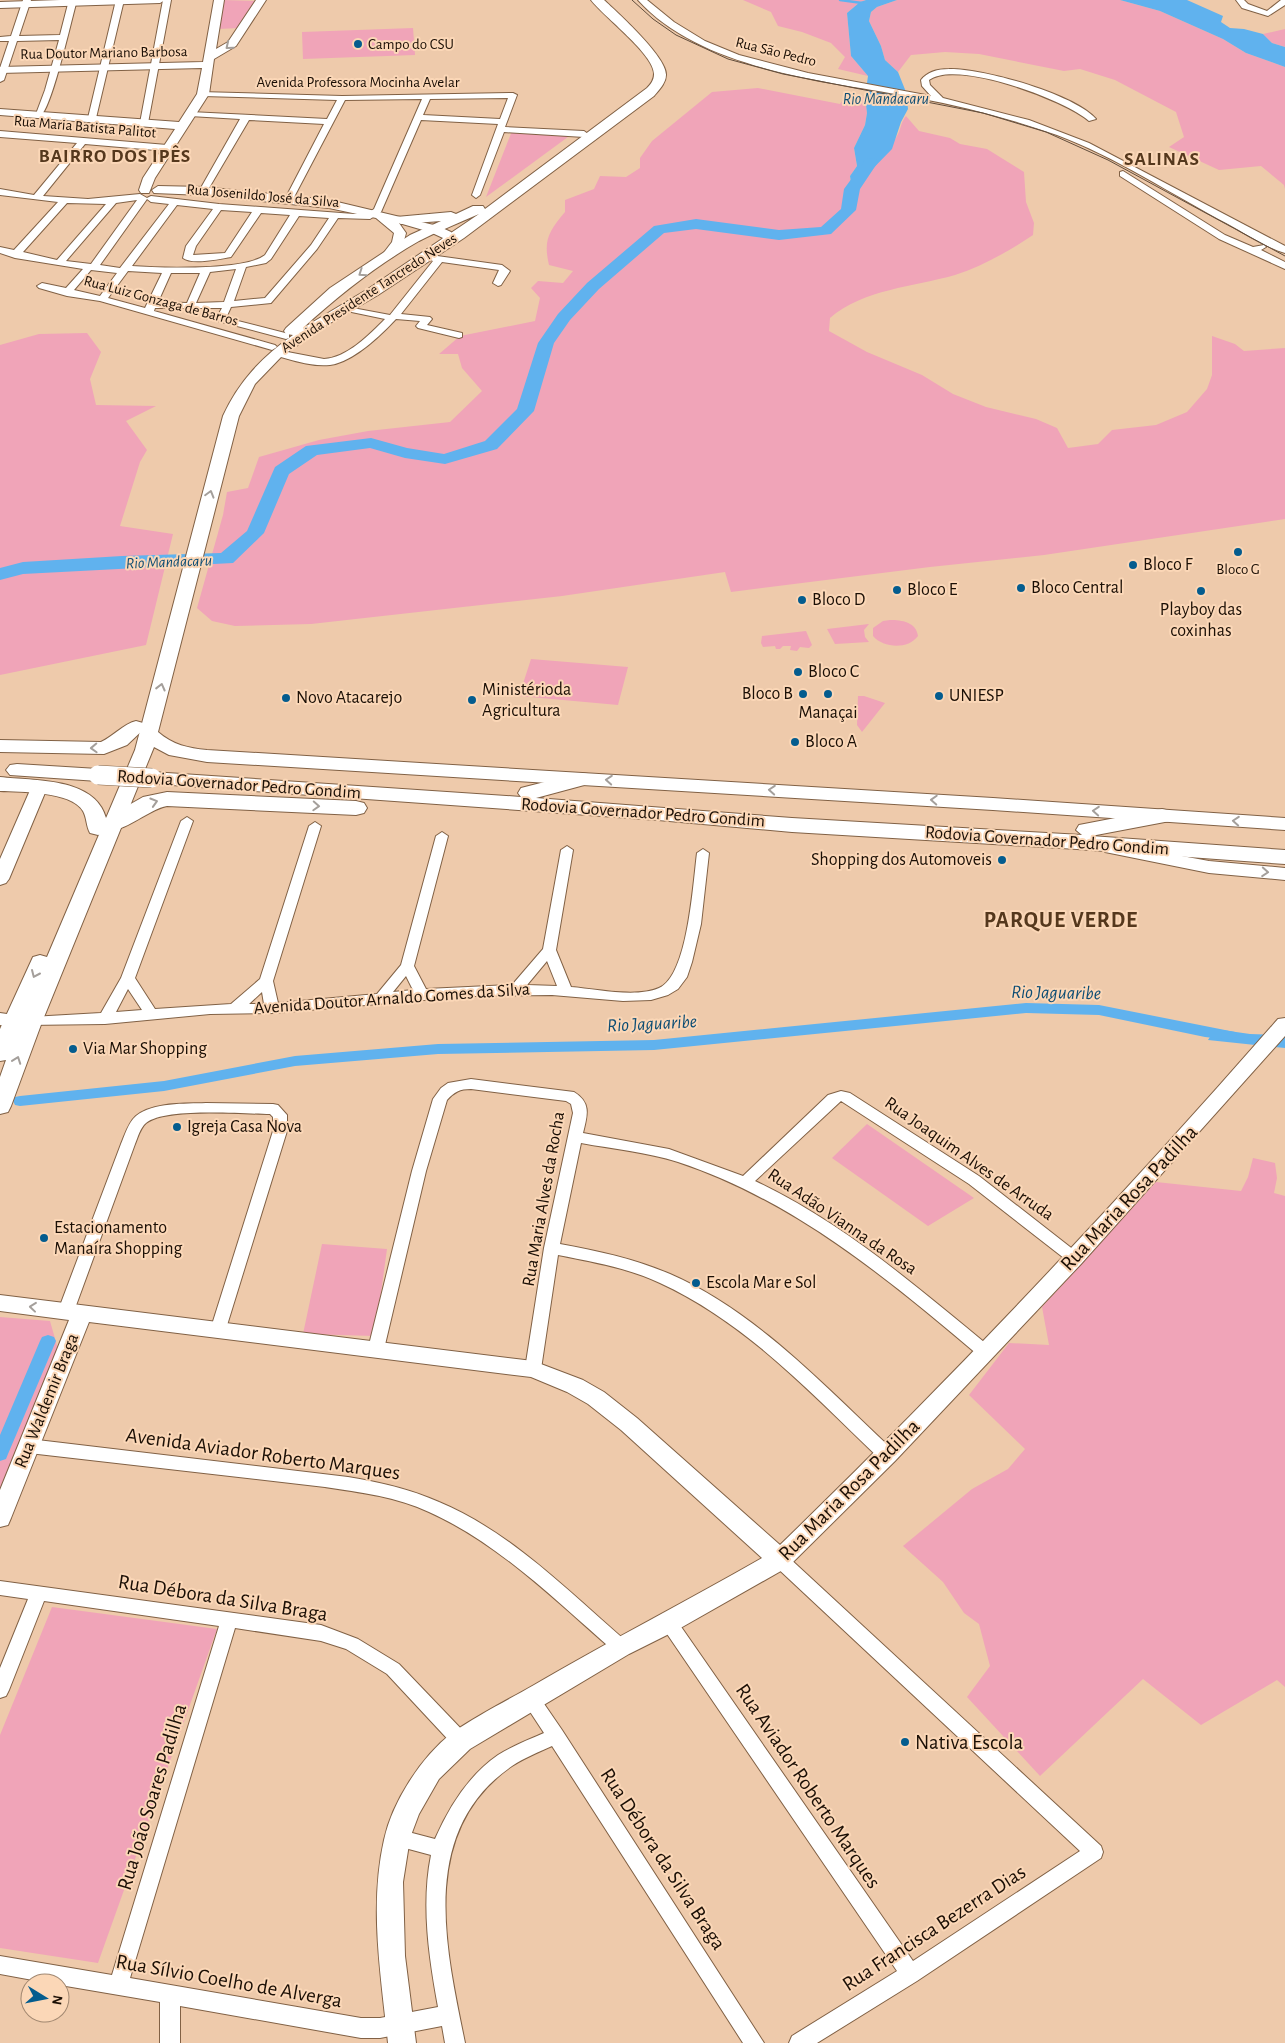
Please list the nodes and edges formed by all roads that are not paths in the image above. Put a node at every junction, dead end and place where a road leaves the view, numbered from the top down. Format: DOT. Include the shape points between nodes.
graph roads {
  1 [pos="160,0"];
  2 [pos="167,0"];
  3 [pos="220,0"];
  4 [pos="261,0"];
  5 [pos="588,0"];
  6 [pos="597,0"];
  7 [pos="642,0"];
  8 [pos="1240,0"];
  9 [pos="120,1"];
  10 [pos="1285,1"];
  11 [pos="26,2"];
  12 [pos="72,2"];
  13 [pos="0,5"];
  14 [pos="64,37"];
  15 [pos="0,39"];
  16 [pos="13,39"];
  17 [pos="209,61"];
  18 [pos="155,67"];
  19 [pos="104,68"];
  20 [pos="54,69"];
  21 [pos="1,74"];
  22 [pos="203,94"];
  23 [pos="427,97"];
  24 [pos="342,98"];
  25 [pos="941,101"];
  26 [pos="0,112"];
  27 [pos="40,114"];
  28 [pos="190,114"];
  29 [pos="964,115"];
  30 [pos="246,117"];
  31 [pos="418,117"];
  32 [pos="92,118"];
  33 [pos="1092,119"];
  34 [pos="1018,121"];
  35 [pos="328,122"];
  36 [pos="144,123"];
  37 [pos="182,126"];
  38 [pos="503,126"];
  39 [pos="1007,126"];
  40 [pos="0,134"];
  41 [pos="584,134"];
  42 [pos="84,140"];
  43 [pos="167,148"];
  44 [pos="0,192"];
  45 [pos="206,192"];
  46 [pos="149,195"];
  47 [pos="476,195"];
  48 [pos="37,197"];
  49 [pos="66,199"];
  50 [pos="289,199"];
  51 [pos="113,201"];
  52 [pos="174,203"];
  53 [pos="219,207"];
  54 [pos="258,210"];
  55 [pos="296,213"];
  56 [pos="468,214"];
  57 [pos="376,215"];
  58 [pos="335,216"];
  59 [pos="401,220"];
  60 [pos="434,229"];
  61 [pos="1271,243"];
  62 [pos="445,244"];
  63 [pos="0,250"];
  64 [pos="1253,250"];
  65 [pos="1285,250"];
  66 [pos="15,255"];
  67 [pos="388,255"];
  68 [pos="432,258"];
  69 [pos="58,263"];
  70 [pos="242,265"];
  71 [pos="1285,266"];
  72 [pos="91,267"];
  73 [pos="124,270"];
  74 [pos="206,270"];
  75 [pos="167,271"];
  76 [pos="498,283"];
  77 [pos="42,286"];
  78 [pos="335,291"];
  79 [pos="66,293"];
  80 [pos="102,299"];
  81 [pos="228,305"];
  82 [pos="352,305"];
  83 [pos="190,306"];
  84 [pos="150,308"];
  85 [pos="393,317"];
  86 [pos="459,335"];
  87 [pos="286,336"];
  88 [pos="275,350"];
  89 [pos="142,731"];
  90 [pos="0,746"];
  91 [pos="0,758"];
  92 [pos="0,769"];
  93 [pos="128,771"];
  94 [pos="580,778"];
  95 [pos="0,784"];
  96 [pos="39,788"];
  97 [pos="530,793"];
  98 [pos="1162,816"];
  99 [pos="187,821"];
  100 [pos="1285,824"];
  101 [pos="792,825"];
  102 [pos="105,826"];
  103 [pos="315,826"];
  104 [pos="442,836"];
  105 [pos="1082,836"];
  106 [pos="1285,845"];
  107 [pos="567,850"];
  108 [pos="703,853"];
  109 [pos="1285,857"];
  110 [pos="1285,874"];
  111 [pos="0,878"];
  112 [pos="549,950"];
  113 [pos="407,966"];
  114 [pos="128,978"];
  115 [pos="266,981"];
  116 [pos="516,990"];
  117 [pos="566,990"];
  118 [pos="422,994"];
  119 [pos="382,997"];
  120 [pos="235,1008"];
  121 [pos="272,1008"];
  122 [pos="152,1015"];
  123 [pos="105,1019"];
  124 [pos="15,1021"];
  125 [pos="1282,1028"];
  126 [pos="0,1054"];
  127 [pos="0,1106"];
  128 [pos="574,1137"];
  129 [pos="746,1181"];
  130 [pos="552,1248"];
  131 [pos="1074,1258"];
  132 [pos="0,1304"];
  133 [pos="74,1312"];
  134 [pos="218,1330"];
  135 [pos="376,1349"];
  136 [pos="984,1351"];
  137 [pos="533,1370"];
  138 [pos="29,1446"];
  139 [pos="887,1455"];
  140 [pos="0,1518"];
  141 [pos="780,1560"];
  142 [pos="0,1588"];
  143 [pos="38,1592"];
  144 [pos="229,1621"];
  145 [pos="669,1623"];
  146 [pos="621,1648"];
  147 [pos="0,1690"];
  148 [pos="532,1701"];
  149 [pos="556,1736"];
  150 [pos="461,1740"];
  151 [pos="397,1838"];
  152 [pos="441,1849"];
  153 [pos="0,1965"];
  154 [pos="910,1974"];
  155 [pos="118,1986"];
  156 [pos="170,1996"];
  157 [pos="449,2015"];
  158 [pos="400,2034"];
  159 [pos="170,2043"];
  160 [pos="455,2043"];
  161 [pos="754,2043"];
  162 [pos="799,2043"];
  1 -- 9 [label="main road"];
  2 -- 18 [label="street"];
  3 -- 17 [label="main road"];
  4 -- 17 [label="main road, one-way" via="232,44"];
  5 -- 41 [label="main road, Avenida Presidente Tancredo Neves" via="644,60 649,73 641,90"];
  6 -- 62 [label="main road, Avenida Presidente Tancredo Neves" via="655,60 660,72 655,86 624,114"];
  7 -- 25 [label="street, Rua São Pedro" via="681,32 722,53 758,64"];
  8 -- 10 [label="street" via="1245,6 1268,14"];
  9 -- 12 [label="main road"];
  9 -- 19 [label="street"];
  11 -- 12 [label="main road"];
  11 -- 13 [label="main road"];
  11 -- 16 [label="street"];
  12 -- 14 [label="street"];
  14 -- 16 [label="street"];
  14 -- 20 [label="street"];
  15 -- 16 [label="street"];
  16 -- 21 [label="street"];
  17 -- 18 [label="main road, Rua Doutor Mariano Barbosa"];
  17 -- 22 [label="main road"];
  18 -- 19 [label="main road, Rua Doutor Mariano Barbosa"];
  18 -- 36 [label="street"];
  19 -- 20 [label="main road, Rua Doutor Mariano Barbosa"];
  19 -- 32 [label="street"];
  20 -- 21 [label="main road, Rua Doutor Mariano Barbosa"];
  20 -- 27 [label="street"];
  22 -- 24 [label="street, Avenida Professora Mocinha Avelar"];
  22 -- 28 [label="main road"];
  23 -- 24 [label="street, Avenida Professora Mocinha Avelar"];
  23 -- 31 [label="street"];
  23 -- 38 [label="street, Avenida Professora Mocinha Avelar" via="513,95"];
  24 -- 35 [label="street"];
  25 -- 33 [label="street" via="924,80 934,74 954,71 994,78 1051,95 1084,110"];
  25 -- 34 [label="street, Rua São Pedro"];
  26 -- 27 [label="main road"];
  27 -- 32 [label="main road"];
  28 -- 30 [label="street"];
  28 -- 37 [label="main road"];
  29 -- 39 [label="street"];
  30 -- 35 [label="street"];
  30 -- 45 [label="street"];
  31 -- 38 [label="street"];
  31 -- 57 [label="street"];
  32 -- 36 [label="main road"];
  34 -- 39 [label="street"];
  34 -- 61 [label="street, Rua São Pedro" via="1077,140"];
  35 -- 50 [label="street"];
  36 -- 37 [label="main road"];
  37 -- 43 [label="main road"];
  38 -- 41 [label="street"];
  38 -- 47 [label="street"];
  39 -- 64 [label="street" via="1057,141 1102,162 1222,237"];
  40 -- 42 [label="street, Rua Maria Batista Palitot"];
  41 -- 56 [label="main road, Avenida Presidente Tancredo Neves" via="500,195"];
  42 -- 43 [label="street, Rua Maria Batista Palitot"];
  42 -- 48 [label="street"];
  43 -- 46 [label="main road" via="146,182"];
  44 -- 48 [label="street, Rua Josenildo José da Silva"];
  45 -- 46 [label="main road"];
  45 -- 50 [label="main road"];
  46 -- 51 [label="street, Rua Josenildo José da Silva"];
  46 -- 52 [label="street, Rua Josenildo José da Silva"];
  46 -- 72 [label="street"];
  48 -- 49 [label="street, Rua Josenildo José da Silva"];
  49 -- 51 [label="street, Rua Josenildo José da Silva"];
  49 -- 66 [label="street"];
  50 -- 57 [label="main road" via="342,206"];
  51 -- 69 [label="street"];
  52 -- 53 [label="street, Rua Josenildo José da Silva"];
  52 -- 73 [label="street"];
  53 -- 54 [label="street, Rua Josenildo José da Silva"];
  53 -- 54 [label="street" via="191,246 190,258 228,255"];
  54 -- 55 [label="street, Rua Josenildo José da Silva"];
  55 -- 58 [label="street, Rua Josenildo José da Silva"];
  55 -- 70 [label="street" via="268,257"];
  56 -- 59 [label="main road"];
  56 -- 60 [label="main road, Avenida Presidente Tancredo Neves"];
  57 -- 58 [label="street, Rua Josenildo José da Silva"];
  57 -- 59 [label="main road"];
  57 -- 67 [label="main road" via="395,226 400,233 398,242"];
  58 -- 81 [label="street" via="270,300 260,304"];
  59 -- 60 [label="main road"];
  60 -- 62 [label="main road" via="448,236"];
  60 -- 67 [label="main road, Avenida Presidente Tancredo Neves"];
  61 -- 64 [label="street"];
  61 -- 65 [label="street, Rua São Pedro"];
  62 -- 68 [label="main road, Avenida Presidente Tancredo Neves"];
  63 -- 66 [label="street"];
  64 -- 71 [label="street"];
  66 -- 69 [label="street"];
  67 -- 78 [label="main road, Avenida Presidente Tancredo Neves, one-way"];
  68 -- 76 [label="street" via="502,268 505,271"];
  68 -- 82 [label="main road, Avenida Presidente Tancredo Neves"];
  68 -- 85 [label="street, Rua Luiz Gonzaga de Barros" via="420,286"];
  69 -- 72 [label="street"];
  70 -- 74 [label="street"];
  70 -- 81 [label="street"];
  72 -- 73 [label="street"];
  72 -- 79 [label="street"];
  73 -- 75 [label="street"];
  73 -- 80 [label="street"];
  74 -- 75 [label="street"];
  74 -- 83 [label="street"];
  75 -- 84 [label="street"];
  77 -- 79 [label="street, Rua Luiz Gonzaga de Barros"];
  78 -- 82 [label="main road" via="341,302"];
  78 -- 87 [label="main road, Avenida Presidente Tancredo Neves"];
  79 -- 80 [label="street, Rua Luiz Gonzaga de Barros"];
  80 -- 84 [label="street, Rua Luiz Gonzaga de Barros"];
  81 -- 83 [label="street"];
  81 -- 87 [label="street" via="222,319"];
  82 -- 85 [label="street"];
  82 -- 88 [label="main road, Avenida Presidente Tancredo Neves"];
  83 -- 84 [label="street"];
  84 -- 88 [label="street, Rua Luiz Gonzaga de Barros"];
  85 -- 86 [label="street" via="427,319 421,326"];
  85 -- 88 [label="street, Rua Luiz Gonzaga de Barros" via="377,334 335,361 311,361"];
  87 -- 88 [label="main road, Avenida Presidente Tancredo Neves"];
  88 -- 89 [label="main road, Avenida Presidente Tancredo Neves" via="250,381 234,409 190,541"];
  89 -- 90 [label="highway, one-way" via="104,748"];
  89 -- 93 [label="main road, Avenida Presidente Tancredo Neves"];
  89 -- 94 [label="main road" via="166,748 191,754"];
  91 -- 93 [label="highway, Rodovia Governador Pedro Gondim"];
  92 -- 93 [label="highway, Rodovia Governador Pedro Gondim"];
  93 -- 97 [label="highway, Rodovia Governador Pedro Gondim"];
  93 -- 101 [label="highway, Rodovia Governador Pedro Gondim"];
  93 -- 102 [label="main road, Avenida Presidente Tancredo Neves"];
  94 -- 97 [label="highway"];
  98 -- 94 [label="main road, one-way"];
  95 -- 96 [label="highway"];
  96 -- 102 [label="highway" via="78,795 91,805"];
  96 -- 111 [label="main road"];
  97 -- 105 [label="highway, Rodovia Governador Pedro Gondim"];
  100 -- 98 [label="main road, one-way"];
  98 -- 105 [label="highway"];
  99 -- 114 [label="street"];
  102 -- 101 [label="highway, one-way" via="151,802 167,799 578,820"];
  101 -- 105 [label="highway, Rodovia Governador Pedro Gondim"];
  102 -- 124 [label="main road, Avenida Presidente Tancredo Neves"];
  103 -- 115 [label="street"];
  104 -- 113 [label="street"];
  105 -- 106 [label="highway, Rodovia Governador Pedro Gondim"];
  105 -- 109 [label="highway, Rodovia Governador Pedro Gondim"];
  105 -- 110 [label="main road, one-way" via="1209,867"];
  107 -- 112 [label="street"];
  108 -- 117 [label="street, Avenida Doutor Arnaldo Gomes da Silva" via="687,962 674,986 663,992 635,996"];
  112 -- 116 [label="street"];
  112 -- 117 [label="street"];
  113 -- 118 [label="street"];
  113 -- 119 [label="street"];
  114 -- 122 [label="street"];
  114 -- 123 [label="street"];
  115 -- 120 [label="street"];
  115 -- 121 [label="street"];
  116 -- 117 [label="street, Avenida Doutor Arnaldo Gomes da Silva"];
  116 -- 118 [label="street, Avenida Doutor Arnaldo Gomes da Silva"];
  118 -- 119 [label="street, Avenida Doutor Arnaldo Gomes da Silva"];
  119 -- 121 [label="street, Avenida Doutor Arnaldo Gomes da Silva"];
  120 -- 121 [label="street, Avenida Doutor Arnaldo Gomes da Silva"];
  120 -- 122 [label="street, Avenida Doutor Arnaldo Gomes da Silva"];
  122 -- 123 [label="street, Avenida Doutor Arnaldo Gomes da Silva"];
  123 -- 124 [label="street, Avenida Doutor Arnaldo Gomes da Silva"];
  124 -- 126 [label="main road"];
  127 -- 124 [label="main road, one-way"];
  125 -- 131 [label="main road, Rua Maria Rosa Padilha"];
  128 -- 129 [label="street, Rua Adão Vianna da Rosa" via="676,1156"];
  128 -- 130 [label="street, Rua Maria Alves da Rocha"];
  128 -- 135 [label="street, Rua Maria Alves da Rocha" via="580,1108 573,1096 480,1085 454,1086 445,1091 419,1171"];
  129 -- 131 [label="street, Rua Joaquim Alves de Arruda" via="833,1099 841,1096 974,1180"];
  129 -- 136 [label="street, Rua Adão Vianna da Rosa" via="875,1263"];
  130 -- 137 [label="street, Rua Maria Alves da Rocha"];
  130 -- 139 [label="street" via="634,1267 703,1298 733,1316"];
  131 -- 136 [label="main road, Rua Maria Rosa Padilha"];
  133 -- 132 [label="main road, one-way"];
  133 -- 134 [label="main road"];
  133 -- 134 [label="street" via="128,1144 143,1118 161,1112 206,1107 273,1110 281,1119 276,1142"];
  133 -- 138 [label="main road, Rua Waldemir Braga"];
  134 -- 135 [label="main road"];
  135 -- 137 [label="main road"];
  136 -- 139 [label="main road, Rua Maria Rosa Padilha"];
  137 -- 141 [label="main road" via="575,1386 630,1424"];
  138 -- 140 [label="main road, Rua Waldemir Braga"];
  138 -- 146 [label="street, Avenida Aviador Roberto Marques" via="313,1479 414,1498 471,1527 516,1559"];
  139 -- 141 [label="main road, Rua Maria Rosa Padilha"];
  141 -- 145 [label="main road, Rua Maria Rosa Padilha"];
  141 -- 154 [label="street, Rua Francisca Bezerra Dias" via="1094,1852"];
  142 -- 143 [label="street, Rua Débora da Silva Braga"];
  143 -- 144 [label="street, Rua Débora da Silva Braga"];
  143 -- 147 [label="street"];
  144 -- 150 [label="street, Rua Débora da Silva Braga" via="321,1633 352,1644 392,1669"];
  144 -- 155 [label="street, Rua João Soares Padilha"];
  145 -- 146 [label="main road, Rua Maria Rosa Padilha"];
  145 -- 154 [label="street, Rua Aviador Roberto Marques"];
  146 -- 148 [label="main road, Rua Maria Rosa Padilha"];
  148 -- 149 [label="street, Rua Débora da Silva Braga"];
  148 -- 150 [label="main road, Rua Maria Rosa Padilha"];
  149 -- 152 [label="street" via="499,1765 479,1784 460,1809"];
  149 -- 161 [label="street, Rua Débora da Silva Braga"];
  150 -- 151 [label="main road, Rua Maria Rosa Padilha" via="430,1770 408,1809"];
  151 -- 152 [label="street"];
  151 -- 158 [label="main road, Rua Maria Rosa Padilha" via="390,1882 392,1956"];
  152 -- 157 [label="street" via="436,1920"];
  153 -- 155 [label="street, Rua Sílvio Coelho de Alverga"];
  154 -- 162 [label="street, Rua Francisca Bezerra Dias"];
  155 -- 156 [label="street, Rua Sílvio Coelho de Alverga"];
  156 -- 158 [label="street, Rua Sílvio Coelho de Alverga"];
  156 -- 159 [label="street"];
  157 -- 158 [label="street, Rua Sílvio Coelho de Alverga"];
  157 -- 160 [label="street"];
}
